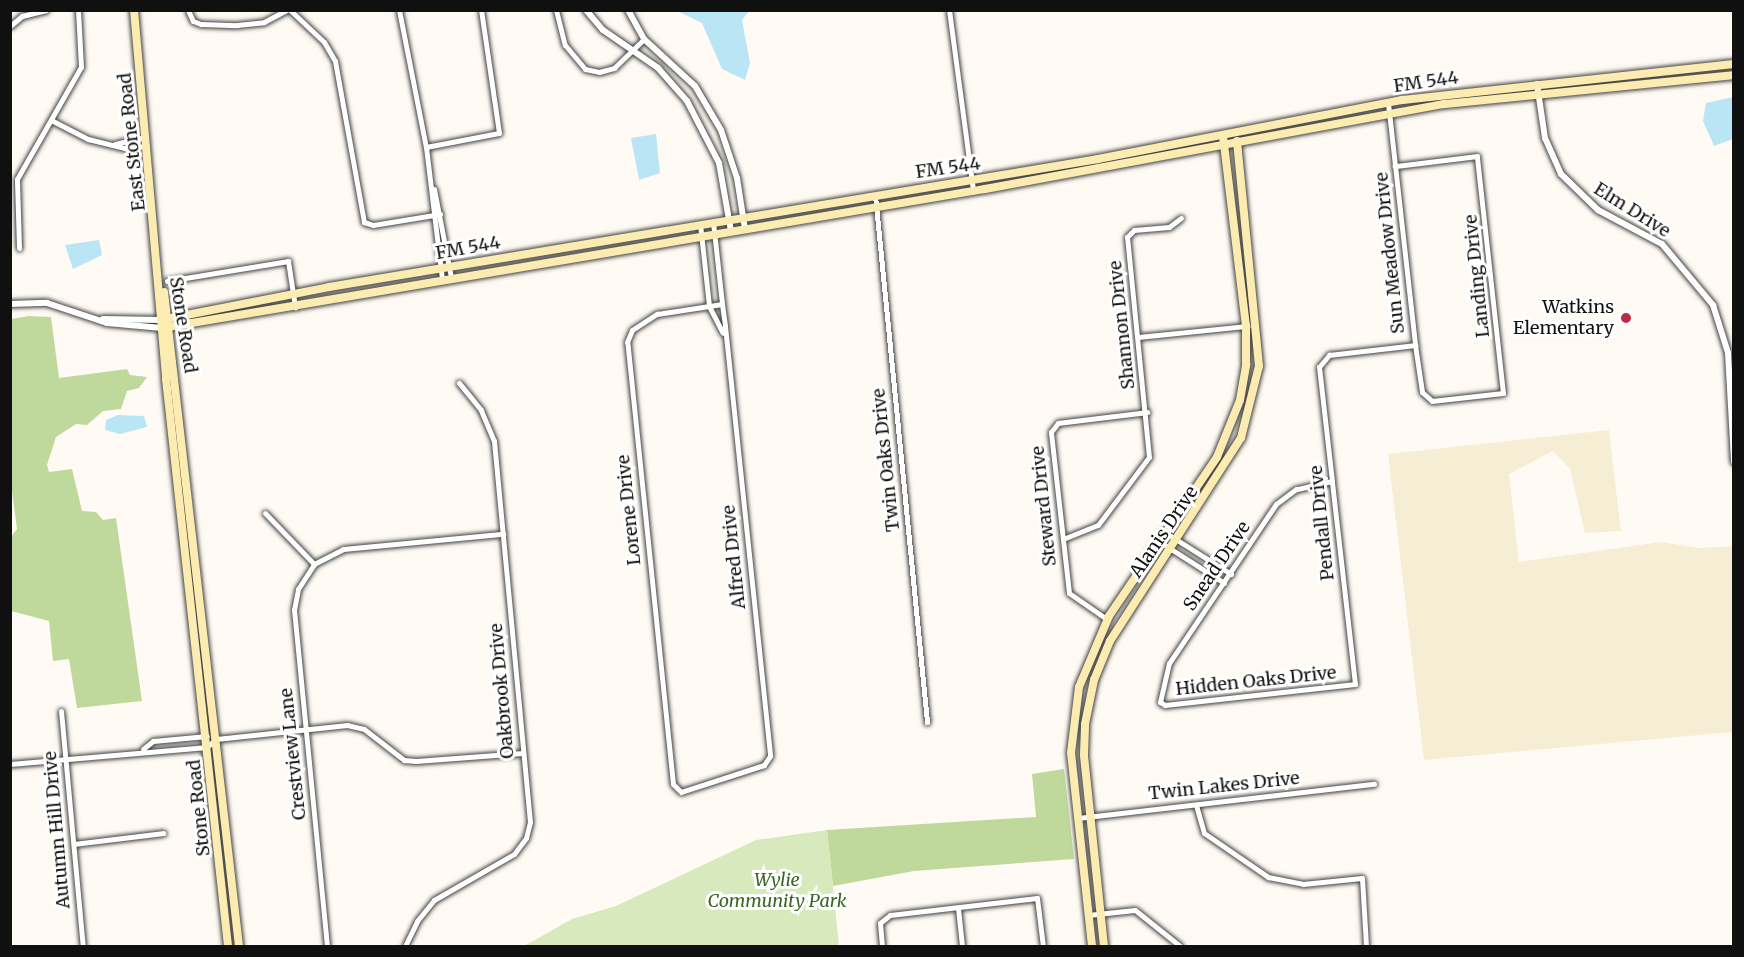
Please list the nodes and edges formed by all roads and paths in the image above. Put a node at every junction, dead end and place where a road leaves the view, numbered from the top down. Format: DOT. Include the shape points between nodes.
graph roads {
  1 [pos="46,10"];
  2 [pos="78,10"];
  3 [pos="134,10"];
  4 [pos="188,10"];
  5 [pos="289,10"];
  6 [pos="399,10"];
  7 [pos="481,10"];
  8 [pos="556,10"];
  9 [pos="585,10"];
  10 [pos="628,10"];
  11 [pos="949,10"];
  12 [pos="10,26"];
  13 [pos="644,39"];
  14 [pos="635,50"];
  15 [pos="1734,64"];
  16 [pos="1734,75"];
  17 [pos="1537,84"];
  18 [pos="1538,94"];
  19 [pos="1388,103"];
  20 [pos="708,108"];
  21 [pos="1389,113"];
  22 [pos="696,115"];
  23 [pos="51,120"];
  24 [pos="1236,133"];
  25 [pos="1223,135"];
  26 [pos="146,141"];
  27 [pos="1237,144"];
  28 [pos="1224,146"];
  29 [pos="426,147"];
  30 [pos="1395,166"];
  31 [pos="972,180"];
  32 [pos="432,181"];
  33 [pos="973,191"];
  34 [pos="875,195"];
  35 [pos="876,207"];
  36 [pos="440,214"];
  37 [pos="431,216"];
  38 [pos="743,217"];
  39 [pos="1181,218"];
  40 [pos="730,219"];
  41 [pos="713,222"];
  42 [pos="700,224"];
  43 [pos="745,229"];
  44 [pos="731,231"];
  45 [pos="714,234"];
  46 [pos="702,236"];
  47 [pos="19,248"];
  48 [pos="449,267"];
  49 [pos="440,268"];
  50 [pos="160,270"];
  51 [pos="451,277"];
  52 [pos="442,279"];
  53 [pos="167,282"];
  54 [pos="294,295"];
  55 [pos="10,304"];
  56 [pos="722,304"];
  57 [pos="709,306"];
  58 [pos="295,307"];
  59 [pos="166,324"];
  60 [pos="1258,325"];
  61 [pos="1246,326"];
  62 [pos="1138,338"];
  63 [pos="726,340"];
  64 [pos="1415,345"];
  65 [pos="459,383"];
  66 [pos="1732,394"];
  67 [pos="1425,398"];
  68 [pos="180,408"];
  69 [pos="170,409"];
  70 [pos="1147,412"];
  71 [pos="1734,462"];
  72 [pos="1332,481"];
  73 [pos="265,513"];
  74 [pos="1166,533"];
  75 [pos="503,534"];
  76 [pos="1063,539"];
  77 [pos="1177,540"];
  78 [pos="1160,542"];
  79 [pos="1171,549"];
  80 [pos="314,564"];
  81 [pos="1231,574"];
  82 [pos="1224,582"];
  83 [pos="1108,620"];
  84 [pos="205,627"];
  85 [pos="194,628"];
  86 [pos="1355,684"];
  87 [pos="1160,702"];
  88 [pos="61,711"];
  89 [pos="927,722"];
  90 [pos="306,729"];
  91 [pos="206,736"];
  92 [pos="216,739"];
  93 [pos="207,747"];
  94 [pos="143,749"];
  95 [pos="523,753"];
  96 [pos="64,758"];
  97 [pos="10,764"];
  98 [pos="761,766"];
  99 [pos="1374,784"];
  100 [pos="1196,805"];
  101 [pos="1090,816"];
  102 [pos="1078,818"];
  103 [pos="164,833"];
  104 [pos="74,844"];
  105 [pos="958,908"];
  106 [pos="1100,914"];
  107 [pos="1088,915"];
  108 [pos="83,946"];
  109 [pos="228,946"];
  110 [pos="239,946"];
  111 [pos="327,946"];
  112 [pos="405,946"];
  113 [pos="882,946"];
  114 [pos="962,946"];
  115 [pos="1043,946"];
  116 [pos="1092,946"];
  117 [pos="1104,946"];
  118 [pos="1180,946"];
  119 [pos="1366,946"];
  1 -- 12 [label="street" via="22,16"];
  2 -- 23 [label="street" via="81,67"];
  3 -- 26 [label="main road, East Stone Road"];
  4 -- 5 [label="street" via="193,21 201,24 237,25 264,22"];
  5 -- 37 [label="street" via="324,42 335,61 363,220 373,225"];
  6 -- 29 [label="street"];
  7 -- 29 [label="street" via="499,133"];
  8 -- 14 [label="street" via="565,45 585,69 598,72 614,68"];
  9 -- 14 [label="street" via="603,30"];
  10 -- 13 [label="street"];
  11 -- 31 [label="street"];
  13 -- 14 [label="street"];
  13 -- 20 [label="street" via="681,70"];
  14 -- 22 [label="street" via="672,84"];
  15 -- 17 [label="main road, FM 544"];
  16 -- 18 [label="main road, FM 544"];
  17 -- 18 [label="street, Elm Drive"];
  17 -- 19 [label="main road, FM 544"];
  18 -- 21 [label="main road, FM 544"];
  18 -- 66 [label="street, Elm Drive" via="1548,149 1572,188 1598,210 1662,244 1713,305 1724,332"];
  19 -- 21 [label="street, Sun Meadow Drive"];
  19 -- 24 [label="main road, FM 544"];
  20 -- 22 [label="street"];
  20 -- 38 [label="street" via="729,150"];
  21 -- 27 [label="main road, FM 544"];
  21 -- 30 [label="street, Sun Meadow Drive"];
  22 -- 40 [label="street" via="719,163"];
  23 -- 26 [label="street" via="88,139 115,144"];
  23 -- 47 [label="street" via="17,179"];
  24 -- 25 [label="main road, FM 544"];
  24 -- 27 [label="main road, Alanis Drive"];
  25 -- 28 [label="main road, Alanis Drive"];
  25 -- 31 [label="main road, FM 544"];
  26 -- 50 [label="main road, East Stone Road"];
  27 -- 28 [label="main road, FM 544"];
  27 -- 60 [label="main road, Alanis Drive"];
  28 -- 33 [label="main road, FM 544"];
  28 -- 61 [label="main road, Alanis Drive"];
  29 -- 32 [label="street"];
  30 -- 64 [label="street, Sun Meadow Drive"];
  30 -- 67 [label="street, Landing Drive" via="1477,156 1503,393"];
  31 -- 33 [label="street"];
  31 -- 34 [label="main road, FM 544"];
  32 -- 36 [label="street"];
  32 -- 37 [label="street"];
  33 -- 35 [label="main road, FM 544"];
  34 -- 35 [label="street, Twin Oaks Drive"];
  34 -- 38 [label="main road, FM 544"];
  35 -- 43 [label="main road, FM 544"];
  35 -- 89 [label="street, Twin Oaks Drive"];
  36 -- 37 [label="street"];
  36 -- 48 [label="street"];
  37 -- 49 [label="street"];
  38 -- 40 [label="main road, FM 544"];
  38 -- 43 [label="street"];
  39 -- 62 [label="street, Shannon Drive" via="1169,227 1129,234"];
  40 -- 41 [label="main road, FM 544"];
  40 -- 44 [label="street"];
  41 -- 42 [label="main road, FM 544"];
  41 -- 45 [label="street, Alfred Drive"];
  42 -- 46 [label="street, Alfred Drive"];
  42 -- 48 [label="main road, FM 544"];
  43 -- 44 [label="main road, FM 544"];
  44 -- 45 [label="main road, FM 544"];
  45 -- 46 [label="main road, FM 544"];
  45 -- 56 [label="street, Alfred Drive"];
  46 -- 51 [label="main road, FM 544"];
  46 -- 57 [label="street, Alfred Drive"];
  48 -- 49 [label="main road, FM 544"];
  48 -- 51 [label="street"];
  49 -- 52 [label="street"];
  49 -- 54 [label="main road, FM 544"];
  50 -- 59 [label="main road, Stone Road"];
  51 -- 52 [label="main road, FM 544"];
  52 -- 58 [label="main road, FM 544"];
  53 -- 54 [label="street" via="288,261"];
  54 -- 58 [label="street"];
  54 -- 59 [label="main road, FM 544"];
  55 -- 59 [label="street" via="47,303 103,319"];
  56 -- 57 [label="street, Lorene Drive"];
  56 -- 63 [label="street, Alfred Drive"];
  57 -- 63 [label="street, Alfred Drive"];
  57 -- 98 [label="street, Lorene Drive" via="653,315 632,330 627,342 673,784 685,792 712,778"];
  58 -- 59 [label="main road, FM 544"];
  59 -- 68 [label="main road, Stone Road"];
  59 -- 69 [label="main road, Stone Road"];
  60 -- 61 [label="street"];
  60 -- 77 [label="main road, Alanis Drive" via="1259,366 1241,438"];
  61 -- 62 [label="street"];
  61 -- 74 [label="main road, Alanis Drive" via="1246,364 1229,432"];
  62 -- 70 [label="street, Shannon Drive"];
  63 -- 98 [label="street, Alfred Drive" via="770,756"];
  64 -- 67 [label="street, Sun Meadow Drive"];
  64 -- 72 [label="street, Pendall Drive" via="1329,355 1322,360 1319,367"];
  65 -- 75 [label="street, Oakbrook Drive" via="492,433"];
  66 -- 71 [label="street, Elm Drive"];
  68 -- 69 [label="main road"];
  68 -- 84 [label="main road, Stone Road"];
  69 -- 85 [label="main road, Stone Road"];
  70 -- 76 [label="street, Shannon Drive" via="1149,457 1098,525"];
  70 -- 76 [label="street, Steward Drive" via="1053,427"];
  72 -- 81 [label="street, Snead Drive" via="1296,489 1276,504"];
  72 -- 86 [label="street, Pendall Drive"];
  73 -- 80 [label="street"];
  74 -- 77 [label="street"];
  74 -- 78 [label="main road, Alanis Drive"];
  75 -- 80 [label="street" via="343,549"];
  75 -- 95 [label="street, Oakbrook Drive"];
  76 -- 83 [label="street, Steward Drive" via="1072,597"];
  77 -- 79 [label="main road, Alanis Drive"];
  77 -- 81 [label="street"];
  78 -- 79 [label="street"];
  78 -- 83 [label="main road, Alanis Drive"];
  79 -- 82 [label="street"];
  79 -- 101 [label="main road, Alanis Drive" via="1110,641 1094,680 1084,724"];
  80 -- 90 [label="street, Crestview Lane" via="301,582 294,610"];
  81 -- 82 [label="street, Snead Drive"];
  82 -- 87 [label="street, Snead Drive" via="1169,663"];
  83 -- 102 [label="main road, Alanis Drive" via="1090,652 1072,722"];
  84 -- 85 [label="main road"];
  84 -- 92 [label="main road, Stone Road"];
  85 -- 91 [label="main road, Stone Road"];
  86 -- 87 [label="street, Hidden Oaks Drive" via="1165,705"];
  88 -- 96 [label="street, Autumn Hill Drive"];
  90 -- 92 [label="street"];
  90 -- 95 [label="street" via="364,729 404,760 416,762"];
  90 -- 111 [label="street, Crestview Lane"];
  91 -- 92 [label="street"];
  91 -- 93 [label="main road, Stone Road"];
  91 -- 94 [label="street" via="153,741"];
  92 -- 93 [label="street"];
  92 -- 110 [label="main road, Stone Road"];
  93 -- 94 [label="street" via="155,753"];
  93 -- 109 [label="main road, Stone Road"];
  94 -- 96 [label="street"];
  95 -- 112 [label="street, Oakbrook Drive" via="530,822 524,843 508,860 435,900 417,921"];
  96 -- 97 [label="street"];
  96 -- 104 [label="street, Autumn Hill Drive"];
  99 -- 100 [label="street, Twin Lakes Drive"];
  100 -- 101 [label="street, Twin Lakes Drive"];
  100 -- 119 [label="street" via="1204,833 1268,877 1303,884 1362,878"];
  101 -- 102 [label="street, Twin Lakes Drive"];
  101 -- 106 [label="main road, Alanis Drive"];
  102 -- 107 [label="main road, Alanis Drive"];
  103 -- 104 [label="street"];
  104 -- 108 [label="street, Autumn Hill Drive"];
  105 -- 113 [label="street" via="890,915 880,923"];
  105 -- 114 [label="street"];
  105 -- 115 [label="street" via="1037,898"];
  106 -- 107 [label="street"];
  106 -- 117 [label="main road, Alanis Drive"];
  106 -- 118 [label="street" via="1136,910"];
  107 -- 116 [label="main road, Alanis Drive"];
}
